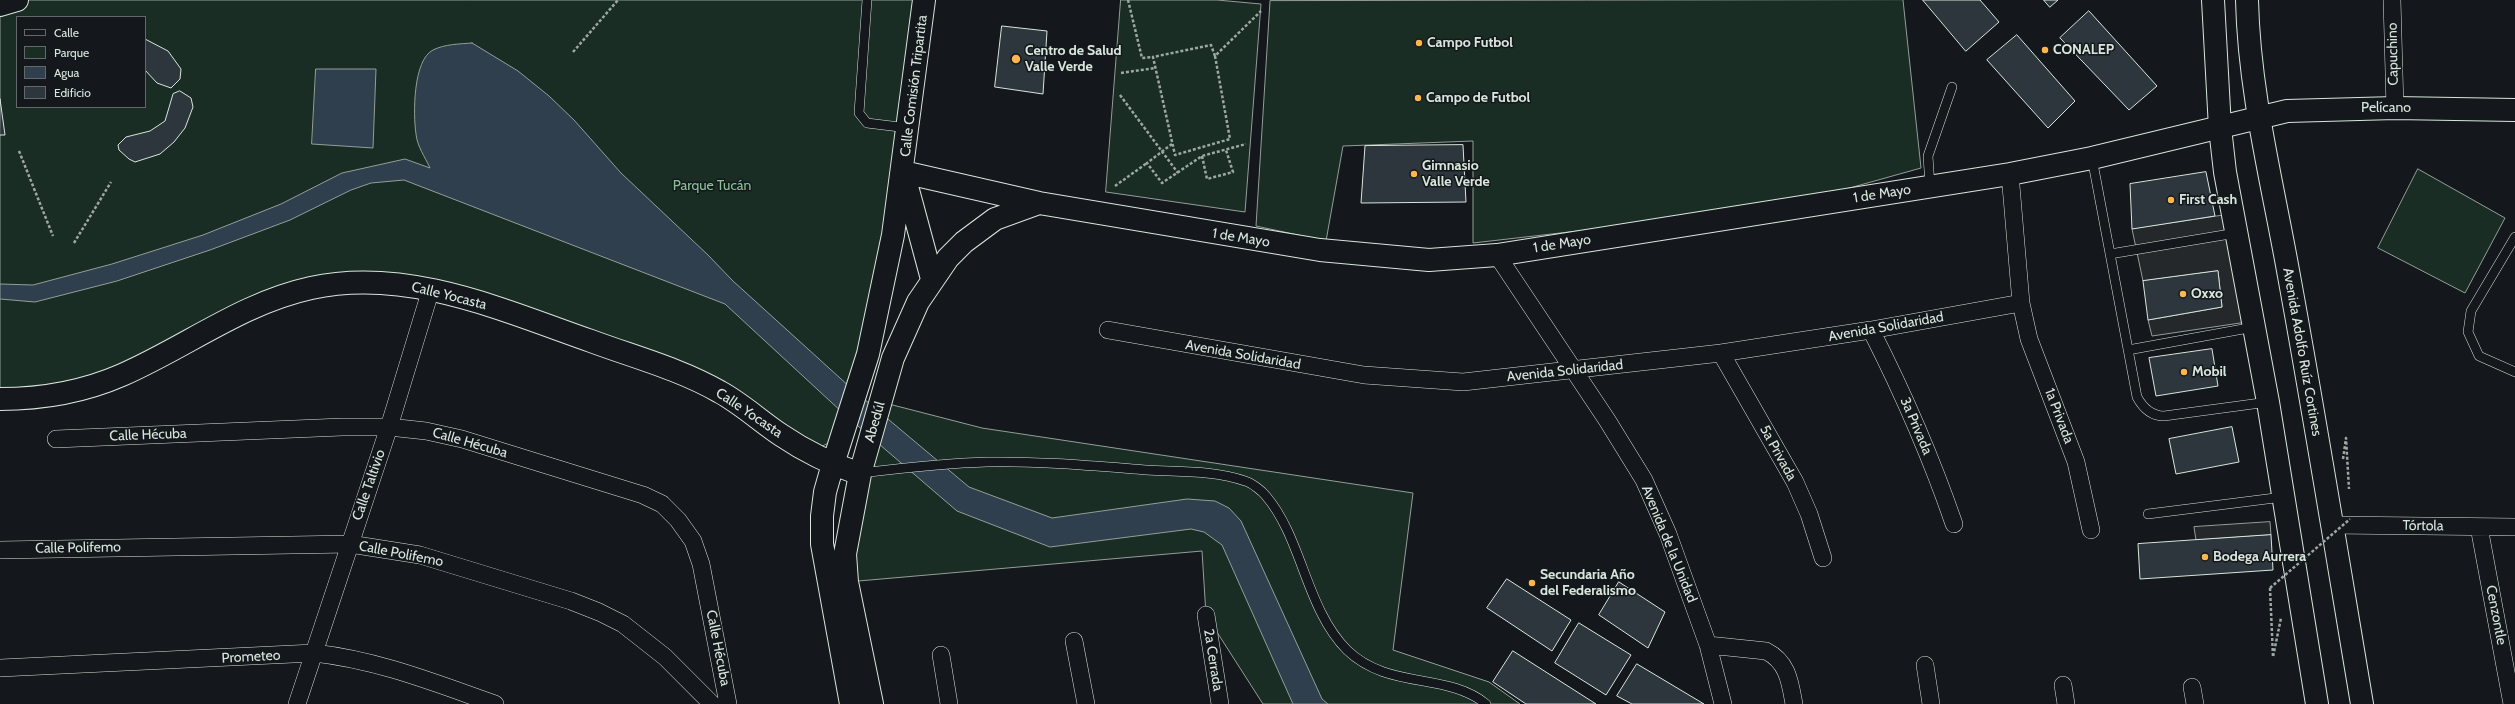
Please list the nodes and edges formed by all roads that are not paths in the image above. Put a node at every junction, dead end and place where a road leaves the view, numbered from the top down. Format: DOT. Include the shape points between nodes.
graph roads {
  1 [pos="17,0"];
  2 [pos="867,0"];
  3 [pos="924,0"];
  4 [pos="2213,0"];
  5 [pos="2247,0"];
  6 [pos="2392,0"];
  7 [pos="0,5"];
  8 [pos="1952,87"];
  9 [pos="2395,108"];
  10 [pos="2515,110"];
  11 [pos="2259,119"];
  12 [pos="908,128"];
  13 [pos="2220,128"];
  14 [pos="2092,158"];
  15 [pos="903,172"];
  16 [pos="2010,174"];
  17 [pos="1930,186"];
  18 [pos="1038,203"];
  19 [pos="2236,233"];
  20 [pos="2515,237"];
  21 [pos="2110,254"];
  22 [pos="1497,255"];
  23 [pos="932,279"];
  24 [pos="430,289"];
  25 [pos="2021,303"];
  26 [pos="2254,327"];
  27 [pos="1108,330"];
  28 [pos="1871,330"];
  29 [pos="2128,350"];
  30 [pos="1721,353"];
  31 [pos="1575,370"];
  32 [pos="2515,372"];
  33 [pos="0,399"];
  34 [pos="2268,402"];
  35 [pos="389,427"];
  36 [pos="56,439"];
  37 [pos="833,464"];
  38 [pos="860,474"];
  39 [pos="2283,497"];
  40 [pos="2148,514"];
  41 [pos="2341,522"];
  42 [pos="1954,524"];
  43 [pos="2479,527"];
  44 [pos="2515,527"];
  45 [pos="2091,530"];
  46 [pos="350,544"];
  47 [pos="0,550"];
  48 [pos="1823,558"];
  49 [pos="1206,615"];
  50 [pos="1074,641"];
  51 [pos="1708,645"];
  52 [pos="314,653"];
  53 [pos="2509,653"];
  54 [pos="941,655"];
  55 [pos="1925,665"];
  56 [pos="0,668"];
  57 [pos="2063,685"];
  58 [pos="2192,687"];
  59 [pos="297,704"];
  60 [pos="495,704"];
  61 [pos="712,704"];
  62 [pos="728,704"];
  63 [pos="851,704"];
  64 [pos="872,704"];
  65 [pos="949,704"];
  66 [pos="1086,704"];
  67 [pos="1220,704"];
  68 [pos="1486,704"];
  69 [pos="1723,704"];
  70 [pos="1794,704"];
  71 [pos="1931,704"];
  72 [pos="2066,704"];
  73 [pos="2195,704"];
  74 [pos="2317,704"];
  75 [pos="2362,704"];
  76 [pos="2512,704"];
  1 -- 7 [label="street"];
  2 -- 12 [label="lane" via="859,113 868,123"];
  3 -- 12 [label="street, Calle Comisión Tripartita"];
  4 -- 13 [label="street"];
  5 -- 11 [label="street, Avenida Adolfo Ruíz Cortines" via="2248,34"];
  6 -- 9 [label="street, Capuchino"];
  8 -- 17 [label="lane" via="1928,156"];
  9 -- 10 [label="street, Pelícano"];
  9 -- 11 [label="street, Pelícano" via="2287,111"];
  11 -- 13 [label="street, Pelícano"];
  11 -- 41 [label="street, Avenida Adolfo Ruíz Cortines"];
  12 -- 15 [label="street, Calle Comisión Tripartita"];
  13 -- 14 [label="street, 1 de Mayo"];
  13 -- 19 [label="street"];
  14 -- 16 [label="street, 1 de Mayo"];
  14 -- 21 [label="lane"];
  15 -- 18 [label="street, 1 de Mayo"];
  15 -- 23 [label="street"];
  15 -- 37 [label="street, Abedúl" via="893,235 868,354"];
  16 -- 17 [label="street, 1 de Mayo"];
  16 -- 25 [label="street, 1a Privada"];
  17 -- 22 [label="street, 1 de Mayo"];
  18 -- 22 [label="street, 1 de Mayo" via="1320,250 1429,260"];
  18 -- 23 [label="street, Abedúl" via="1015,210 979,230 948,258"];
  19 -- 21 [label="lane"];
  19 -- 26 [label="street"];
  20 -- 32 [label="lane" via="2471,311 2468,332 2478,356"];
  21 -- 29 [label="lane"];
  22 -- 31 [label="street, Avenida de la Unidad"];
  23 -- 38 [label="street, Abedúl" via="915,308 893,358"];
  24 -- 33 [label="street, Calle Yocasta" via="385,283 347,282 312,288 278,297 237,314 122,375 74,392 31,399"];
  24 -- 35 [label="street, Calle Taltivio"];
  24 -- 37 [label="street, Calle Yocasta" via="503,310 687,375 722,393 780,434"];
  25 -- 28 [label="street, Avenida Solidaridad"];
  25 -- 45 [label="street, 1a Privada" via="2030,339 2076,462"];
  26 -- 29 [label="lane"];
  26 -- 34 [label="street"];
  27 -- 31 [label="street, Avenida Solidaridad" via="1304,366 1410,379 1463,382"];
  28 -- 30 [label="street, Avenida Solidaridad"];
  28 -- 42 [label="street, 3a Privada" via="1919,430"];
  29 -- 34 [label="lane" via="2137,397 2141,405 2156,416"];
  30 -- 31 [label="street, Avenida Solidaridad"];
  30 -- 48 [label="street, 5a Privada" via="1795,482 1809,514"];
  31 -- 51 [label="street, Avenida de la Unidad" via="1644,480 1668,534"];
  34 -- 39 [label="street"];
  35 -- 36 [label="street, Calle Hécuba"];
  35 -- 46 [label="street, Calle Taltivio"];
  35 -- 62 [label="street, Calle Hécuba" via="426,431 462,439 642,495 662,504 693,541 701,564"];
  37 -- 38 [label="street, Calle Yocasta"];
  37 -- 63 [label="street, Abedúl" via="825,492 822,544"];
  38 -- 64 [label="street, Abedúl" via="846,554 846,582"];
  38 -- 68 [label="lane" via="933,465 989,462 1198,473 1247,481 1266,496 1280,518 1327,625 1347,649 1368,667 1398,678 1455,689"];
  39 -- 40 [label="lane"];
  39 -- 74 [label="street"];
  41 -- 43 [label="street, Tórtola"];
  41 -- 75 [label="street, Avenida Adolfo Ruíz Cortines"];
  43 -- 44 [label="street, Tórtola"];
  43 -- 53 [label="street, Cenzontle"];
  46 -- 47 [label="street, Calle Polifemo"];
  46 -- 52 [label="street, Calle Taltivio"];
  46 -- 61 [label="street, Calle Polifemo" via="420,555 599,612 623,624 665,658"];
  49 -- 67 [label="street, 2a Cerrada"];
  50 -- 66 [label="street"];
  51 -- 69 [label="street, Avenida de la Unidad"];
  51 -- 70 [label="street" via="1754,649 1774,655 1788,673"];
  52 -- 56 [label="street, Prometeo"];
  52 -- 59 [label="street, Calle Taltivio"];
  52 -- 60 [label="street, Prometeo" via="347,657 389,667"];
  53 -- 76 [label="street, Cenzontle"];
  54 -- 65 [label="street"];
  55 -- 71 [label="street"];
  57 -- 72 [label="street"];
  58 -- 73 [label="street"];
}
